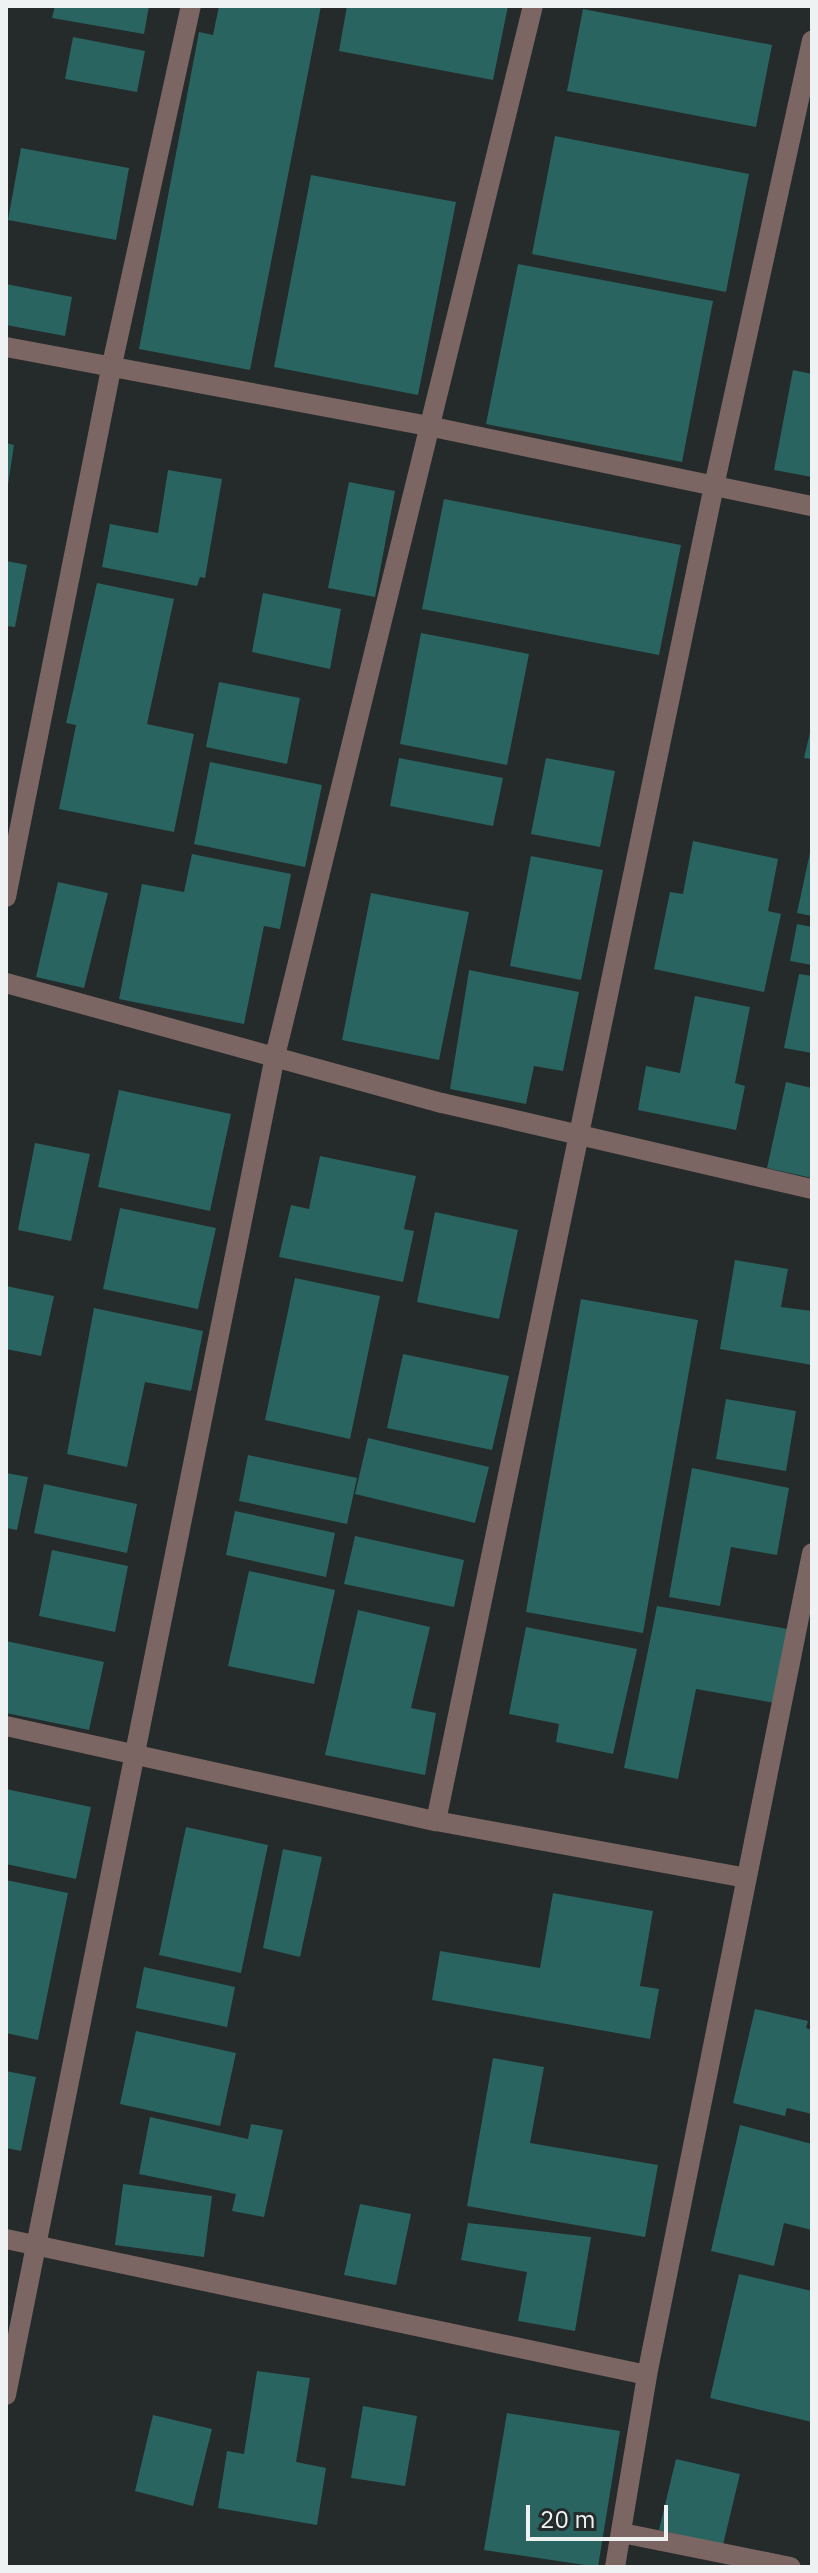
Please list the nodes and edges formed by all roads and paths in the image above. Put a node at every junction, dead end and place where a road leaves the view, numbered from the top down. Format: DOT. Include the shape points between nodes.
graph roads {
  1 [pos="191,6"];
  2 [pos="533,6"];
  3 [pos="812,41"];
  4 [pos="6,347"];
  5 [pos="111,369"];
  6 [pos="428,426"];
  7 [pos="714,486"];
  8 [pos="812,506"];
  9 [pos="6,897"];
  10 [pos="6,983"];
  11 [pos="275,1056"];
  12 [pos="577,1132"];
  13 [pos="812,1189"];
  14 [pos="812,1553"];
  15 [pos="6,1726"];
  16 [pos="132,1754"];
  17 [pos="436,1821"];
  18 [pos="746,1878"];
  19 [pos="6,2239"];
  20 [pos="37,2245"];
  21 [pos="647,2375"];
  22 [pos="6,2395"];
  23 [pos="622,2533"];
  24 [pos="615,2567"];
  25 [pos="791,2567"];
  1 -- 5 [label="street"];
  2 -- 6 [label="street"];
  3 -- 7 [label="street"];
  4 -- 5 [label="street"];
  5 -- 6 [label="street"];
  5 -- 9 [label="street"];
  6 -- 7 [label="street"];
  6 -- 11 [label="street"];
  7 -- 8 [label="street"];
  7 -- 12 [label="street"];
  10 -- 11 [label="street"];
  11 -- 12 [label="street" via="442,1103"];
  11 -- 16 [label="street"];
  12 -- 13 [label="street"];
  12 -- 17 [label="street"];
  14 -- 18 [label="street"];
  15 -- 16 [label="street"];
  16 -- 17 [label="street"];
  16 -- 20 [label="street"];
  17 -- 18 [label="street"];
  18 -- 21 [label="street"];
  19 -- 20 [label="street"];
  20 -- 21 [label="street"];
  20 -- 22 [label="street"];
  21 -- 23 [label="street"];
  23 -- 24 [label="street"];
  23 -- 25 [label="street"];
}
